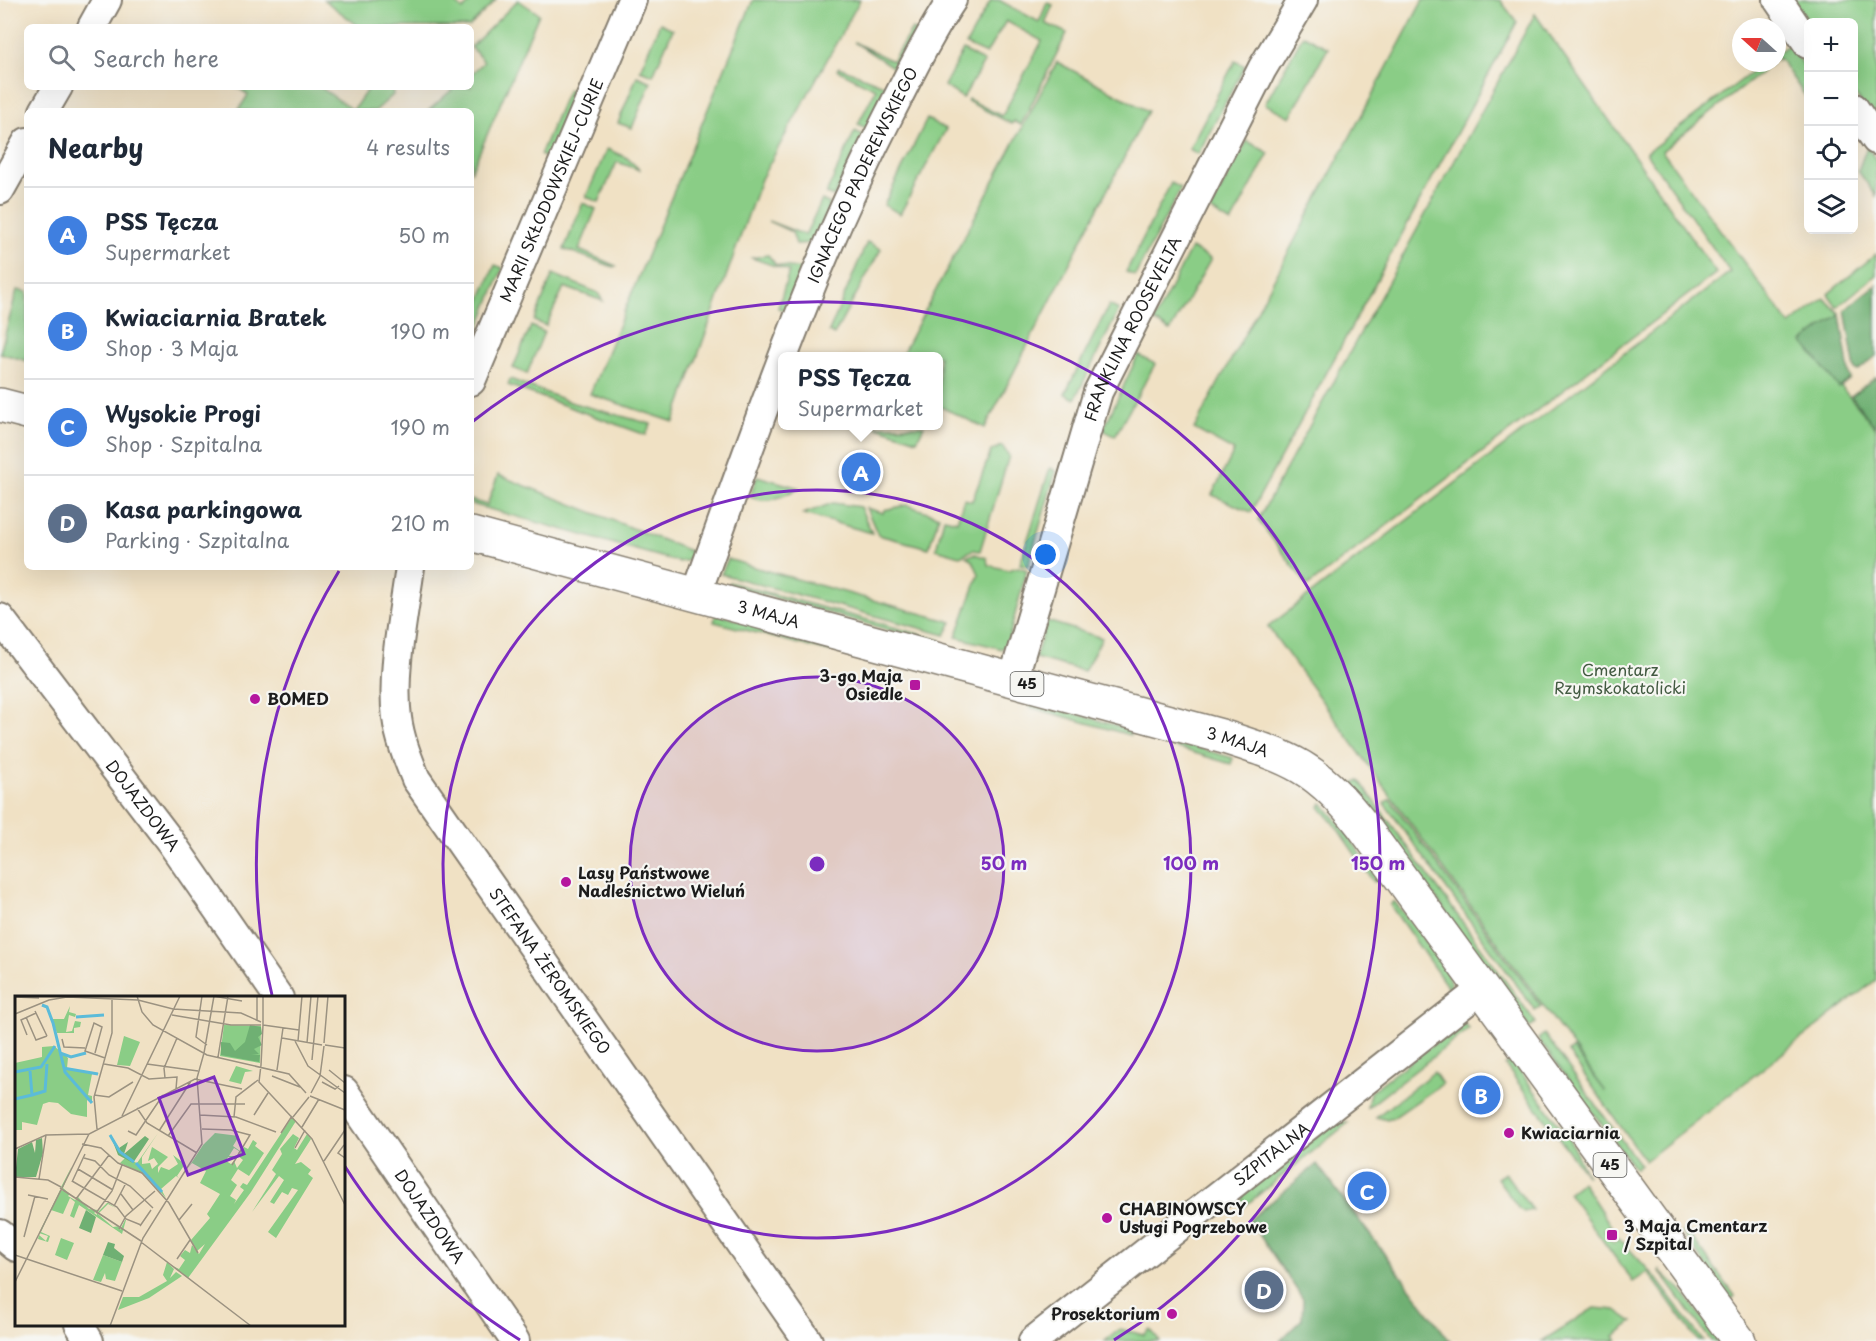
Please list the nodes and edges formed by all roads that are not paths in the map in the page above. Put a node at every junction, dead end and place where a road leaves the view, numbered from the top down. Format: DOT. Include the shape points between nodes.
graph roads {
  1 [pos="107,0"];
  2 [pos="632,0"];
  3 [pos="952,0"];
  4 [pos="1303,0"];
  5 [pos="1778,0"];
  6 [pos="94,24"];
  7 [pos="1804,37"];
  8 [pos="56,90"];
  9 [pos="46,108"];
  10 [pos="1858,114"];
  11 [pos="1876,140"];
  12 [pos="24,147"];
  13 [pos="0,190"];
  14 [pos="786,352"];
  15 [pos="778,372"];
  16 [pos="474,374"];
  17 [pos="0,405"];
  18 [pos="24,411"];
  19 [pos="474,535"];
  20 [pos="410,570"];
  21 [pos="696,595"];
  22 [pos="0,618"];
  23 [pos="1013,680"];
  24 [pos="1482,989"];
  25 [pos="278,996"];
  26 [pos="345,1092"];
  27 [pos="0,1234"];
  28 [pos="15,1246"];
  29 [pos="80,1326"];
  30 [pos="89,1341"];
  31 [pos="515,1341"];
  32 [pos="808,1341"];
  33 [pos="1033,1341"];
  34 [pos="1739,1341"];
  1 -- 6 [label="street"];
  2 -- 16 [label="street, MARII SKŁODOWSKIEJ-CURIE"];
  3 -- 14 [label="street, IGNACEGO PADEREWSKIEGO" via="902,88 834,228"];
  4 -- 23 [label="street, FRANKLINA ROOSEVELTA" via="1256,79 1098,392"];
  5 -- 7 [label="street"];
  8 -- 9 [label="street"];
  10 -- 11 [label="street"];
  12 -- 13 [label="street"];
  15 -- 21 [label="street, IGNACEGO PADEREWSKIEGO"];
  17 -- 18 [label="main road"];
  19 -- 21 [label="main road, 3 MAJA / 45"];
  20 -- 32 [label="street, STEFANA ŻEROMSKIEGO" via="399,658 397,717 416,779"];
  21 -- 23 [label="main road, 3 MAJA / 45"];
  22 -- 25 [label="street, DOJAZDOWA" via="170,841"];
  23 -- 24 [label="main road, 3 MAJA / 45" via="1221,735 1308,769 1348,806"];
  24 -- 33 [label="street, SZPITALNA"];
  24 -- 34 [label="main road, 3 MAJA / 45"];
  26 -- 31 [label="street, DOJAZDOWA"];
  27 -- 28 [label="street"];
  29 -- 30 [label="street"];
}
